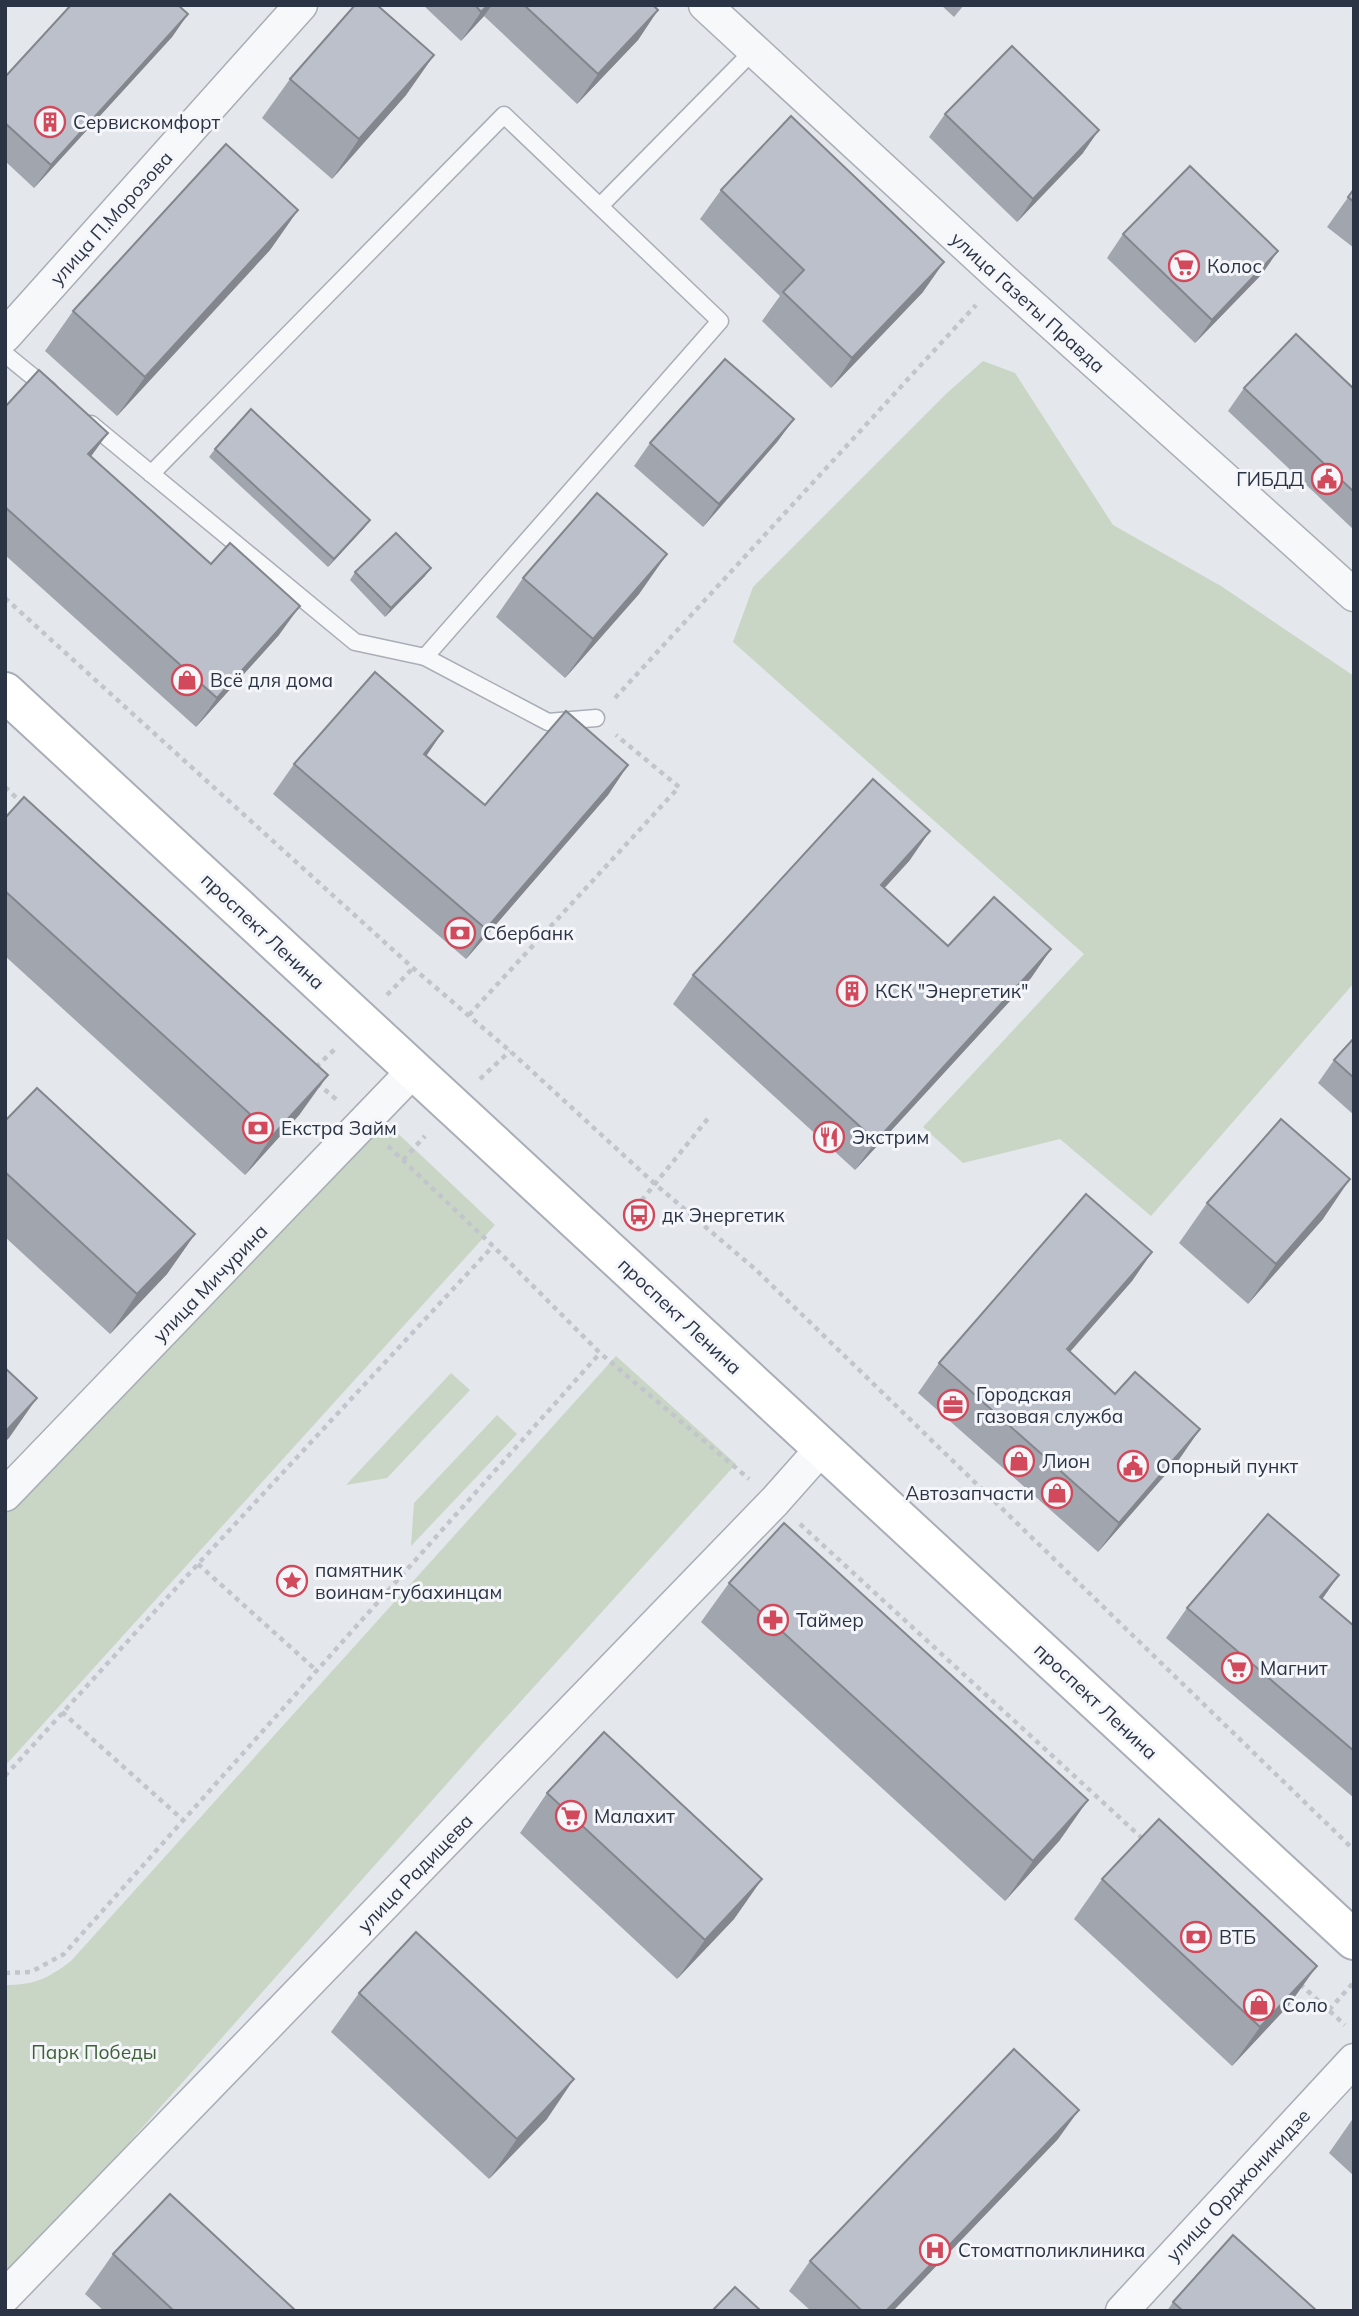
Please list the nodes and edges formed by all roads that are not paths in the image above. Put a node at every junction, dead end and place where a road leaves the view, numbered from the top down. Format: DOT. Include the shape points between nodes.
graph roads {
  1 [pos="301,5"];
  2 [pos="705,5"];
  3 [pos="755,49"];
  4 [pos="600,206"];
  5 [pos="5,336"];
  6 [pos="5,354"];
  7 [pos="57,397"];
  8 [pos="78,414"];
  9 [pos="151,474"];
  10 [pos="1354,595"];
  11 [pos="425,657"];
  12 [pos="5,692"];
  13 [pos="596,718"];
  14 [pos="414,1070"];
  15 [pos="822,1448"];
  16 [pos="5,1495"];
  17 [pos="1354,1940"];
  18 [pos="1354,2060"];
  19 [pos="5,2296"];
  20 [pos="1122,2311"];
  1 -- 5 [label="street, улица П.Морозова"];
  2 -- 3 [label="street, улица Газеты Правда"];
  3 -- 4 [label="lane"];
  3 -- 10 [label="street, улица Газеты Правда" via="1001,278"];
  4 -- 9 [label="lane" via="504,115"];
  4 -- 11 [label="lane" via="720,321"];
  6 -- 7 [label="lane"];
  8 -- 9 [label="lane"];
  9 -- 11 [label="lane" via="355,642"];
  11 -- 13 [label="lane" via="548,722"];
  12 -- 14 [label="main road, проспект Ленина"];
  14 -- 15 [label="main road, проспект Ленина"];
  14 -- 16 [label="street, улица Мичурина"];
  15 -- 17 [label="main road, проспект Ленина"];
  15 -- 19 [label="street, улица Радищева"];
  18 -- 20 [label="street, улица Орджоникидзе"];
}
